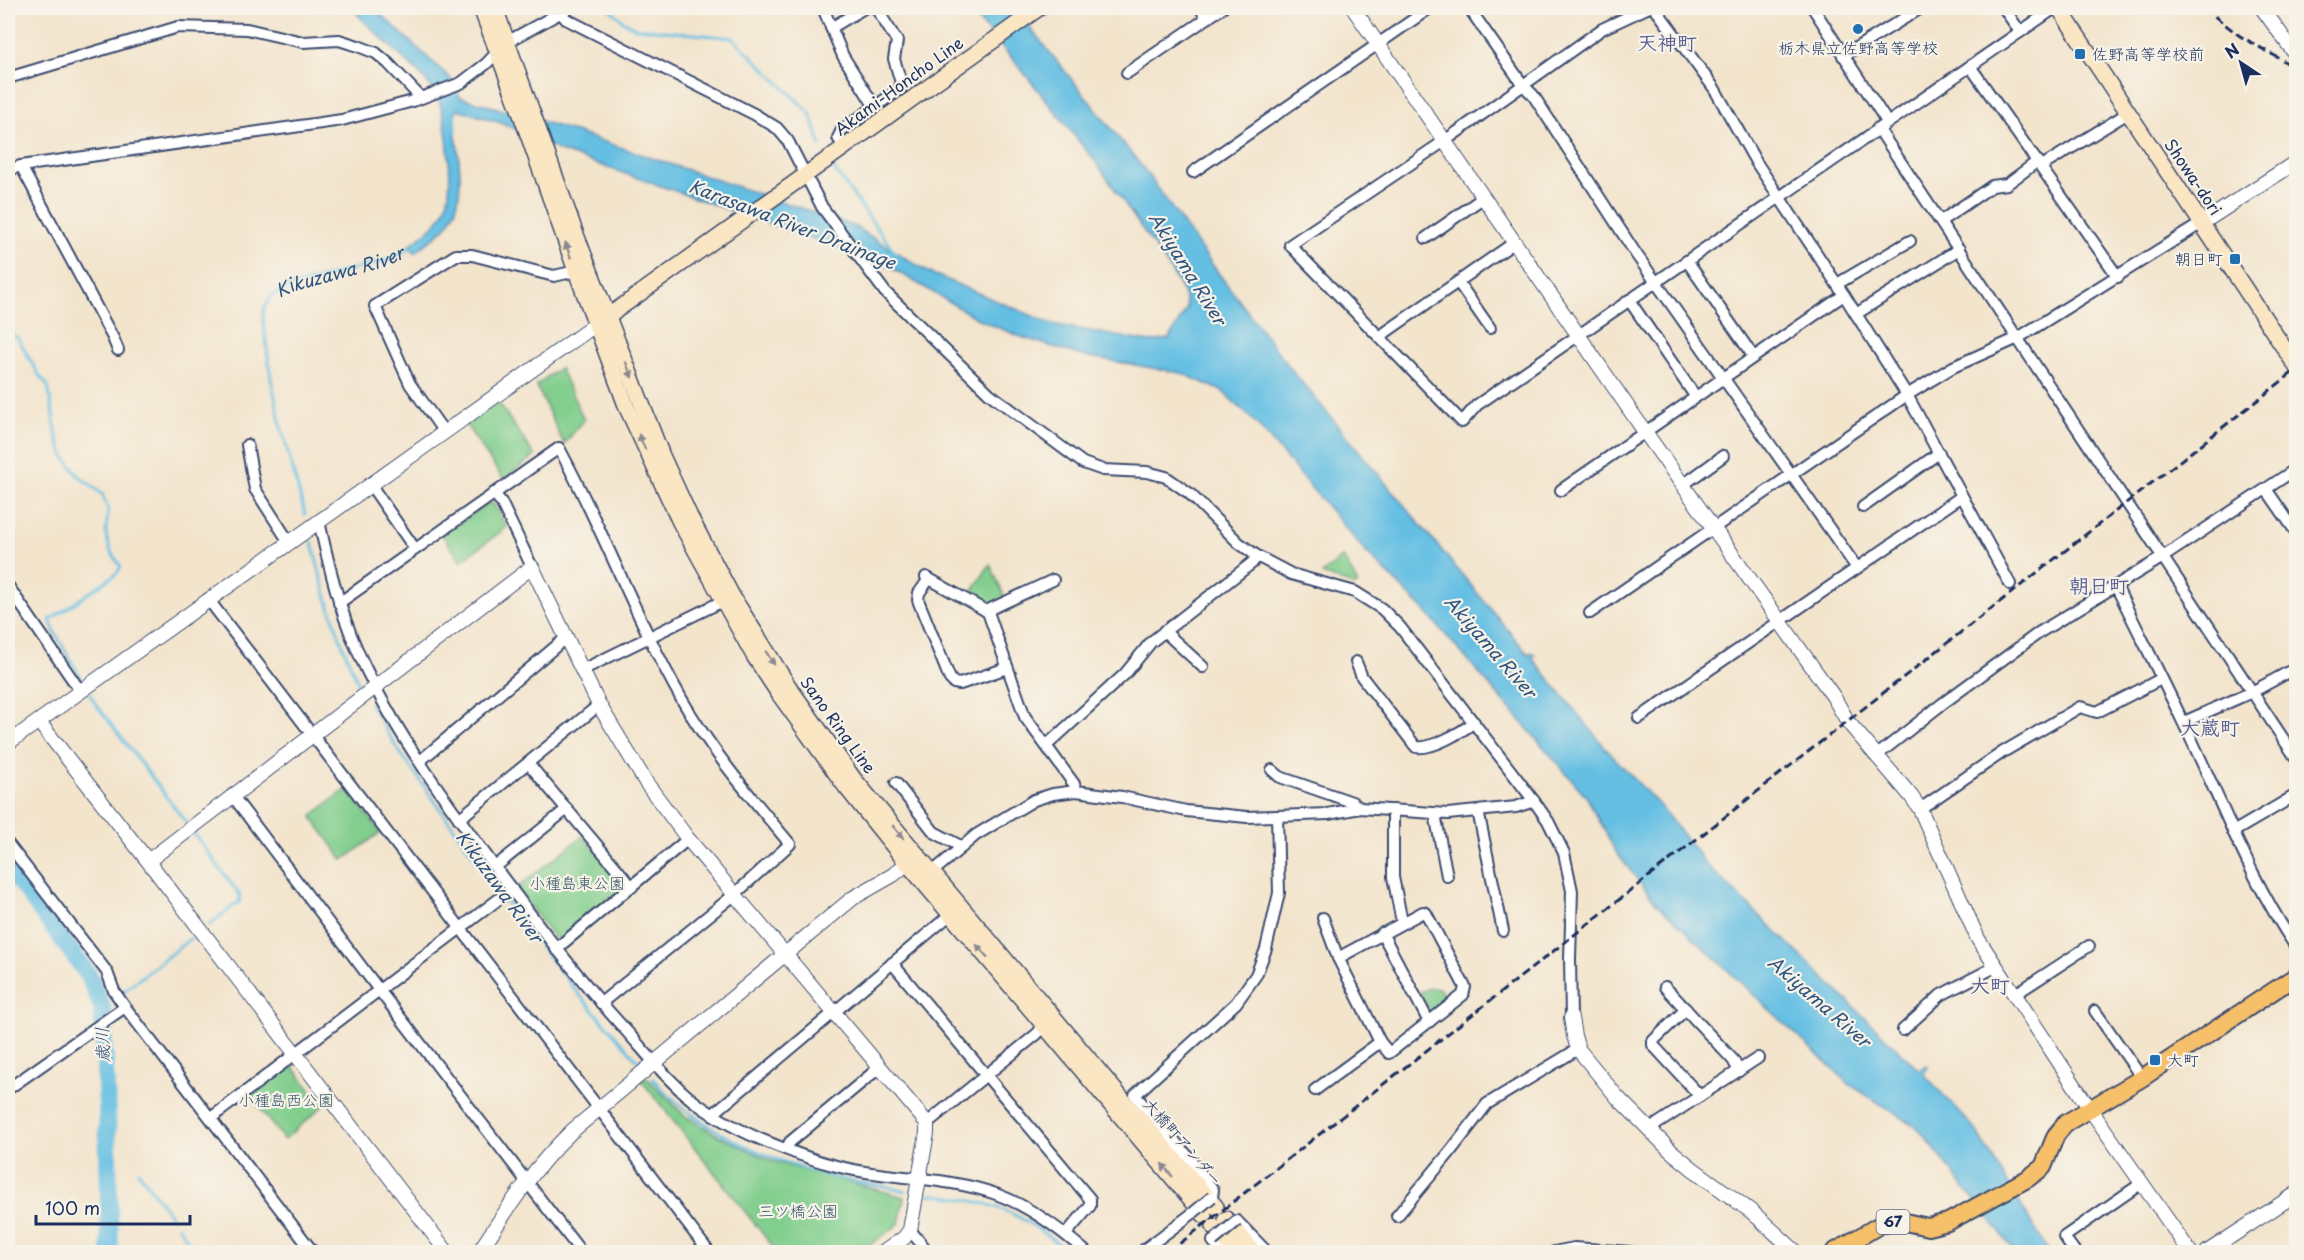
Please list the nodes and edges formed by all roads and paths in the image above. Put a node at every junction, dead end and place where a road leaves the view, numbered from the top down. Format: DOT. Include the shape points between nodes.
graph roads {
  1 [pos="481,8"];
  2 [pos="495,8"];
  3 [pos="823,8"];
  4 [pos="864,8"];
  5 [pos="876,8"];
  6 [pos="1039,8"];
  7 [pos="1200,8"];
  8 [pos="1222,8"];
  9 [pos="1353,8"];
  10 [pos="1430,8"];
  11 [pos="1469,8"];
  12 [pos="1647,8"];
  13 [pos="1655,8"];
  14 [pos="1813,8"];
  15 [pos="1921,8"];
  16 [pos="2004,8"];
  17 [pos="2057,8"];
  18 [pos="2267,9"];
  19 [pos="565,10"];
  20 [pos="1207,18"];
  21 [pos="831,28"];
  22 [pos="2020,32"];
  23 [pos="1378,44"];
  24 [pos="502,47"];
  25 [pos="2296,55"];
  26 [pos="1843,56"];
  27 [pos="1970,66"];
  28 [pos="1127,73"];
  29 [pos="8,78"];
  30 [pos="1524,85"];
  31 [pos="427,96"];
  32 [pos="874,107"];
  33 [pos="2128,113"];
  34 [pos="1882,125"];
  35 [pos="1446,140"];
  36 [pos="844,146"];
  37 [pos="539,148"];
  38 [pos="2296,162"];
  39 [pos="2040,164"];
  40 [pos="21,166"];
  41 [pos="8,170"];
  42 [pos="1193,172"];
  43 [pos="804,177"];
  44 [pos="1484,197"];
  45 [pos="1780,197"];
  46 [pos="1941,221"];
  47 [pos="2202,223"];
  48 [pos="1426,238"];
  49 [pos="1910,241"];
  50 [pos="1515,242"];
  51 [pos="1959,249"];
  52 [pos="1687,261"];
  53 [pos="576,271"];
  54 [pos="2118,277"];
  55 [pos="1458,282"];
  56 [pos="1657,282"];
  57 [pos="1837,284"];
  58 [pos="1844,294"];
  59 [pos="1629,300"];
  60 [pos="1856,314"];
  61 [pos="601,320"];
  62 [pos="1490,328"];
  63 [pos="1578,334"];
  64 [pos="1381,337"];
  65 [pos="2018,338"];
  66 [pos="117,350"];
  67 [pos="1753,356"];
  68 [pos="2296,366"];
  69 [pos="1724,376"];
  70 [pos="1906,395"];
  71 [pos="1695,396"];
  72 [pos="444,432"];
  73 [pos="1645,432"];
  74 [pos="247,445"];
  75 [pos="1939,453"];
  76 [pos="1723,456"];
  77 [pos="2296,469"];
  78 [pos="1791,475"];
  79 [pos="370,484"];
  80 [pos="1683,485"];
  81 [pos="2266,489"];
  82 [pos="1561,490"];
  83 [pos="494,493"];
  84 [pos="1962,496"];
  85 [pos="1863,507"];
  86 [pos="319,520"];
  87 [pos="1714,528"];
  88 [pos="2296,532"];
  89 [pos="289,542"];
  90 [pos="415,549"];
  91 [pos="1257,556"];
  92 [pos="2163,557"];
  93 [pos="532,567"];
  94 [pos="1857,568"];
  95 [pos="1053,580"];
  96 [pos="2010,584"];
  97 [pos="8,586"];
  98 [pos="2116,586"];
  99 [pos="728,598"];
  100 [pos="208,599"];
  101 [pos="339,603"];
  102 [pos="986,611"];
  103 [pos="1590,613"];
  104 [pos="1779,621"];
  105 [pos="1164,631"];
  106 [pos="567,637"];
  107 [pos="649,638"];
  108 [pos="1356,662"];
  109 [pos="1203,667"];
  110 [pos="1007,668"];
  111 [pos="2296,668"];
  112 [pos="582,670"];
  113 [pos="2161,679"];
  114 [pos="375,687"];
  115 [pos="81,692"];
  116 [pos="2252,692"];
  117 [pos="599,705"];
  118 [pos="1639,718"];
  119 [pos="39,722"];
  120 [pos="1474,722"];
  121 [pos="2184,722"];
  122 [pos="312,734"];
  123 [pos="8,743"];
  124 [pos="1047,745"];
  125 [pos="1876,756"];
  126 [pos="2296,758"];
  127 [pos="420,762"];
  128 [pos="528,763"];
  129 [pos="1272,770"];
  130 [pos="896,783"];
  131 [pos="1076,791"];
  132 [pos="232,795"];
  133 [pos="2296,795"];
  134 [pos="1534,801"];
  135 [pos="1360,808"];
  136 [pos="567,809"];
  137 [pos="1920,809"];
  138 [pos="1393,810"];
  139 [pos="1478,811"];
  140 [pos="1435,814"];
  141 [pos="1277,816"];
  142 [pos="459,819"];
  143 [pos="2233,832"];
  144 [pos="688,839"];
  145 [pos="8,844"];
  146 [pos="962,847"];
  147 [pos="912,859"];
  148 [pos="148,861"];
  149 [pos="495,867"];
  150 [pos="927,876"];
  151 [pos="1447,876"];
  152 [pos="632,887"];
  153 [pos="510,891"];
  154 [pos="735,895"];
  155 [pos="951,914"];
  156 [pos="1323,918"];
  157 [pos="1402,922"];
  158 [pos="460,928"];
  159 [pos="1503,930"];
  160 [pos="1382,933"];
  161 [pos="2089,946"];
  162 [pos="2296,947"];
  163 [pos="556,949"];
  164 [pos="784,954"];
  165 [pos="1338,958"];
  166 [pos="892,963"];
  167 [pos="1995,967"];
  168 [pos="2296,976"];
  169 [pos="1665,987"];
  170 [pos="379,990"];
  171 [pos="2014,995"];
  172 [pos="601,1003"];
  173 [pos="125,1007"];
  174 [pos="1686,1009"];
  175 [pos="2095,1011"];
  176 [pos="833,1012"];
  177 [pos="1571,1018"];
  178 [pos="1048,1020"];
  179 [pos="1428,1022"];
  180 [pos="1903,1030"];
  181 [pos="1380,1042"];
  182 [pos="1578,1049"];
  183 [pos="296,1055"];
  184 [pos="1758,1058"];
  185 [pos="655,1062"];
  186 [pos="879,1067"];
  187 [pos="1739,1071"];
  188 [pos="987,1076"];
  189 [pos="2142,1077"];
  190 [pos="8,1089"];
  191 [pos="1315,1090"];
  192 [pos="1700,1096"];
  193 [pos="1119,1105"];
  194 [pos="599,1108"];
  195 [pos="2090,1109"];
  196 [pos="713,1114"];
  197 [pos="211,1118"];
  198 [pos="927,1123"];
  199 [pos="1650,1131"];
  200 [pos="787,1148"];
  201 [pos="919,1179"];
  202 [pos="526,1181"];
  203 [pos="2142,1183"];
  204 [pos="2296,1194"];
  205 [pos="1397,1216"];
  206 [pos="1214,1217"];
  207 [pos="910,1230"];
  208 [pos="1066,1234"];
  209 [pos="314,1252"];
  210 [pos="447,1252"];
  211 [pos="479,1252"];
  212 [pos="581,1252"];
  213 [pos="709,1252"];
  214 [pos="885,1252"];
  215 [pos="928,1252"];
  216 [pos="1086,1252"];
  217 [pos="1141,1252"];
  218 [pos="1221,1252"];
  219 [pos="1236,1252"];
  220 [pos="1254,1252"];
  221 [pos="1267,1252"];
  222 [pos="1554,1252"];
  223 [pos="1631,1252"];
  224 [pos="1796,1252"];
  225 [pos="1834,1252"];
  226 [pos="2075,1252"];
  227 [pos="2190,1252"];
  228 [pos="2206,1252"];
  1 -- 24 [label="main road"];
  2 -- 24 [label="main road"];
  3 -- 21 [label="street"];
  4 -- 21 [label="street"];
  5 -- 32 [label="street" via="897,41 894,59 902,86"];
  6 -- 36 [label="main road, Akami-Honcho Line"];
  7 -- 20 [label="street"];
  8 -- 20 [label="street"];
  9 -- 23 [label="street"];
  10 -- 23 [label="street"];
  11 -- 30 [label="street"];
  12 -- 30 [label="street" via="1602,29"];
  13 -- 45 [label="street" via="1714,88"];
  14 -- 26 [label="street"];
  15 -- 26 [label="street"];
  16 -- 22 [label="street"];
  17 -- 22 [label="street"];
  17 -- 33 [label="main road, Showa-dori"];
  18 -- 25 [label="street"];
  19 -- 24 [label="street"];
  19 -- 43 [label="street" via="566,19 777,128 793,150"];
  20 -- 28 [label="street"];
  21 -- 32 [label="street"];
  22 -- 27 [label="street"];
  23 -- 35 [label="street"];
  23 -- 42 [label="street"];
  24 -- 31 [label="street" via="474,74"];
  24 -- 37 [label="main road"];
  26 -- 34 [label="street"];
  27 -- 34 [label="street"];
  27 -- 39 [label="street"];
  29 -- 31 [label="street" via="178,27 247,29 303,42 339,40 358,46 376,53"];
  30 -- 35 [label="street"];
  30 -- 56 [label="street"];
  31 -- 40 [label="street" via="342,120"];
  32 -- 36 [label="street" via="840,133 838,138"];
  33 -- 39 [label="street"];
  33 -- 47 [label="main road, Showa-dori"];
  34 -- 45 [label="street"];
  34 -- 46 [label="street"];
  35 -- 44 [label="street"];
  35 -- 64 [label="street" via="1290,245"];
  36 -- 43 [label="main road, Akami-Honcho Line"];
  53 -- 37 [label="main road, one-way"];
  37 -- 61 [label="main road"];
  38 -- 47 [label="street"];
  39 -- 46 [label="street" via="2007,184 1992,186"];
  39 -- 54 [label="street"];
  40 -- 41 [label="street"];
  40 -- 66 [label="street"];
  43 -- 61 [label="main road, Akami-Honcho Line"];
  43 -- 91 [label="street" via="885,292 990,394 1083,463 1103,470 1166,477"];
  44 -- 48 [label="street"];
  44 -- 50 [label="street"];
  45 -- 52 [label="street"];
  45 -- 57 [label="street"];
  46 -- 51 [label="street"];
  47 -- 54 [label="street"];
  47 -- 68 [label="main road, Showa-dori"];
  49 -- 57 [label="street"];
  50 -- 55 [label="street"];
  50 -- 63 [label="street"];
  51 -- 60 [label="street"];
  51 -- 65 [label="street"];
  52 -- 56 [label="street"];
  52 -- 67 [label="street"];
  53 -- 61 [label="main road"];
  53 -- 72 [label="street" via="554,276 472,255 456,255 375,306 411,384"];
  54 -- 65 [label="street"];
  55 -- 62 [label="street"];
  55 -- 64 [label="street"];
  56 -- 59 [label="street"];
  56 -- 69 [label="street"];
  57 -- 58 [label="street"];
  58 -- 60 [label="street"];
  58 -- 67 [label="street"];
  59 -- 63 [label="street"];
  59 -- 71 [label="street"];
  60 -- 70 [label="street"];
  61 -- 72 [label="street"];
  61 -- 99 [label="main road, Sano Ring Line"];
  63 -- 64 [label="street" via="1477,405 1462,422"];
  63 -- 73 [label="street"];
  65 -- 70 [label="street"];
  65 -- 92 [label="street"];
  67 -- 69 [label="street"];
  69 -- 71 [label="street"];
  69 -- 78 [label="street"];
  70 -- 75 [label="street"];
  70 -- 78 [label="street"];
  71 -- 73 [label="street"];
  72 -- 79 [label="street"];
  73 -- 80 [label="street"];
  73 -- 82 [label="street"];
  74 -- 89 [label="street" via="255,489"];
  75 -- 84 [label="street"];
  75 -- 85 [label="street"];
  76 -- 80 [label="street"];
  77 -- 81 [label="street"];
  78 -- 87 [label="street"];
  78 -- 94 [label="street"];
  79 -- 86 [label="street"];
  79 -- 90 [label="street"];
  80 -- 87 [label="street"];
  81 -- 88 [label="street"];
  81 -- 92 [label="street"];
  83 -- 90 [label="street"];
  83 -- 93 [label="street"];
  83 -- 107 [label="street" via="559,448"];
  84 -- 94 [label="street"];
  84 -- 96 [label="street"];
  86 -- 89 [label="street"];
  86 -- 101 [label="street"];
  87 -- 103 [label="street"];
  87 -- 104 [label="street"];
  89 -- 100 [label="street"];
  90 -- 101 [label="street"];
  91 -- 105 [label="street"];
  91 -- 120 [label="street" via="1291,573 1355,592 1382,609"];
  92 -- 98 [label="street"];
  92 -- 116 [label="street"];
  93 -- 106 [label="street"];
  93 -- 114 [label="street"];
  94 -- 104 [label="street"];
  95 -- 102 [label="street"];
  97 -- 115 [label="street"];
  98 -- 113 [label="street"];
  98 -- 125 [label="street" via="2040,632"];
  99 -- 107 [label="street"];
  99 -- 147 [label="main road, Sano Ring Line"];
  100 -- 115 [label="street"];
  100 -- 122 [label="street"];
  101 -- 114 [label="street"];
  102 -- 110 [label="street"];
  102 -- 110 [label="street" via="928,578 919,593 918,600 950,680 960,684"];
  104 -- 118 [label="street"];
  104 -- 125 [label="street"];
  105 -- 109 [label="street"];
  105 -- 124 [label="street" via="1125,674"];
  106 -- 112 [label="street"];
  106 -- 127 [label="street"];
  107 -- 112 [label="street"];
  107 -- 154 [label="street" via="702,732 790,844"];
  108 -- 120 [label="street" via="1362,677 1416,747 1424,748"];
  110 -- 124 [label="street" via="1025,717"];
  111 -- 116 [label="street"];
  112 -- 117 [label="street"];
  113 -- 121 [label="street"];
  113 -- 137 [label="street" via="2097,712 2080,706 2003,752"];
  114 -- 122 [label="street"];
  114 -- 127 [label="street"];
  115 -- 119 [label="street"];
  116 -- 121 [label="street"];
  116 -- 126 [label="street"];
  117 -- 128 [label="street"];
  117 -- 144 [label="street" via="647,784"];
  119 -- 123 [label="street"];
  119 -- 148 [label="street"];
  120 -- 134 [label="street"];
  121 -- 143 [label="street"];
  122 -- 132 [label="street"];
  122 -- 158 [label="street"];
  124 -- 131 [label="street"];
  125 -- 137 [label="street"];
  127 -- 142 [label="street"];
  128 -- 136 [label="street"];
  128 -- 142 [label="street"];
  129 -- 135 [label="street" via="1280,777"];
  130 -- 146 [label="street" via="934,832"];
  131 -- 141 [label="street" via="1213,815"];
  131 -- 146 [label="street" via="1034,800"];
  132 -- 148 [label="street"];
  132 -- 170 [label="street"];
  133 -- 143 [label="street"];
  134 -- 139 [label="street"];
  134 -- 177 [label="street" via="1564,853 1572,891"];
  135 -- 138 [label="street"];
  135 -- 141 [label="street"];
  136 -- 149 [label="street"];
  136 -- 152 [label="street"];
  137 -- 167 [label="street" via="1978,939"];
  138 -- 140 [label="street"];
  138 -- 157 [label="street" via="1393,877"];
  139 -- 140 [label="street"];
  139 -- 159 [label="street"];
  140 -- 151 [label="street"];
  141 -- 206 [label="street" via="1279,893 1256,975 1236,1003 1135,1095 1213,1190"];
  142 -- 149 [label="street"];
  143 -- 162 [label="street"];
  144 -- 152 [label="street"];
  144 -- 154 [label="street"];
  145 -- 173 [label="street" via="107,972"];
  146 -- 150 [label="street"];
  147 -- 150 [label="main road, Sano Ring Line"];
  147 -- 164 [label="street" via="853,898"];
  148 -- 183 [label="street"];
  149 -- 153 [label="street"];
  150 -- 155 [label="main road, Sano Ring Line"];
  150 -- 178 [label="main road, Sano Ring Line"];
  152 -- 163 [label="street"];
  153 -- 158 [label="street"];
  153 -- 163 [label="street"];
  154 -- 164 [label="street"];
  154 -- 172 [label="street"];
  155 -- 166 [label="street"];
  178 -- 155 [label="main road, Sano Ring Line, one-way"];
  156 -- 165 [label="street"];
  157 -- 160 [label="street"];
  157 -- 179 [label="street" via="1426,913 1464,987 1463,995"];
  158 -- 170 [label="street"];
  158 -- 194 [label="street"];
  160 -- 165 [label="street"];
  160 -- 179 [label="street"];
  161 -- 171 [label="street"];
  163 -- 172 [label="street"];
  164 -- 176 [label="street"];
  164 -- 185 [label="street"];
  165 -- 181 [label="street"];
  166 -- 176 [label="street"];
  166 -- 188 [label="street"];
  167 -- 171 [label="street"];
  167 -- 180 [label="street" via="1941,995"];
  168 -- 189 [label="main road, 67"];
  169 -- 174 [label="street"];
  170 -- 183 [label="street"];
  170 -- 202 [label="street"];
  171 -- 195 [label="street"];
  172 -- 185 [label="street"];
  173 -- 190 [label="street"];
  173 -- 197 [label="street"];
  174 -- 187 [label="street"];
  174 -- 192 [label="street" via="1653,1045"];
  175 -- 189 [label="street"];
  176 -- 186 [label="street"];
  176 -- 196 [label="street"];
  177 -- 182 [label="street"];
  178 -- 188 [label="street"];
  178 -- 193 [label="main road, Sano Ring Line"];
  179 -- 181 [label="street" via="1389,1053"];
  181 -- 191 [label="street"];
  182 -- 199 [label="street"];
  182 -- 205 [label="street" via="1487,1104"];
  183 -- 197 [label="street"];
  183 -- 210 [label="street"];
  184 -- 187 [label="street"];
  185 -- 194 [label="street"];
  185 -- 196 [label="street" via="691,1099"];
  186 -- 198 [label="street"];
  186 -- 200 [label="street"];
  187 -- 192 [label="street"];
  188 -- 198 [label="street"];
  188 -- 208 [label="street" via="1089,1199 1090,1206"];
  189 -- 195 [label="main road, 67"];
  192 -- 199 [label="street"];
  193 -- 206 [label="main road, 大橋町アンダー"];
  194 -- 202 [label="street" via="552,1150"];
  194 -- 213 [label="street"];
  195 -- 203 [label="street"];
  195 -- 225 [label="main road, 67" via="2060,1129 2043,1167 2027,1179 1940,1225 1883,1223"];
  196 -- 200 [label="street"];
  197 -- 209 [label="street"];
  198 -- 201 [label="street"];
  199 -- 224 [label="street"];
  200 -- 201 [label="street" via="830,1164"];
  201 -- 207 [label="street"];
  201 -- 208 [label="street" via="997,1195"];
  202 -- 211 [label="street"];
  202 -- 212 [label="street"];
  203 -- 226 [label="street" via="2064,1237"];
  203 -- 227 [label="street"];
  204 -- 228 [label="street"];
  206 -- 217 [label="street"];
  206 -- 218 [label="street"];
  206 -- 219 [label="main road, 大橋町アンダー"];
  206 -- 220 [label="main road, 大橋町アンダー"];
  206 -- 221 [label="street"];
  207 -- 214 [label="street"];
  207 -- 215 [label="street"];
  208 -- 216 [label="street"];
  222 -- 223 [label="street" via="1574,1248"];
}
